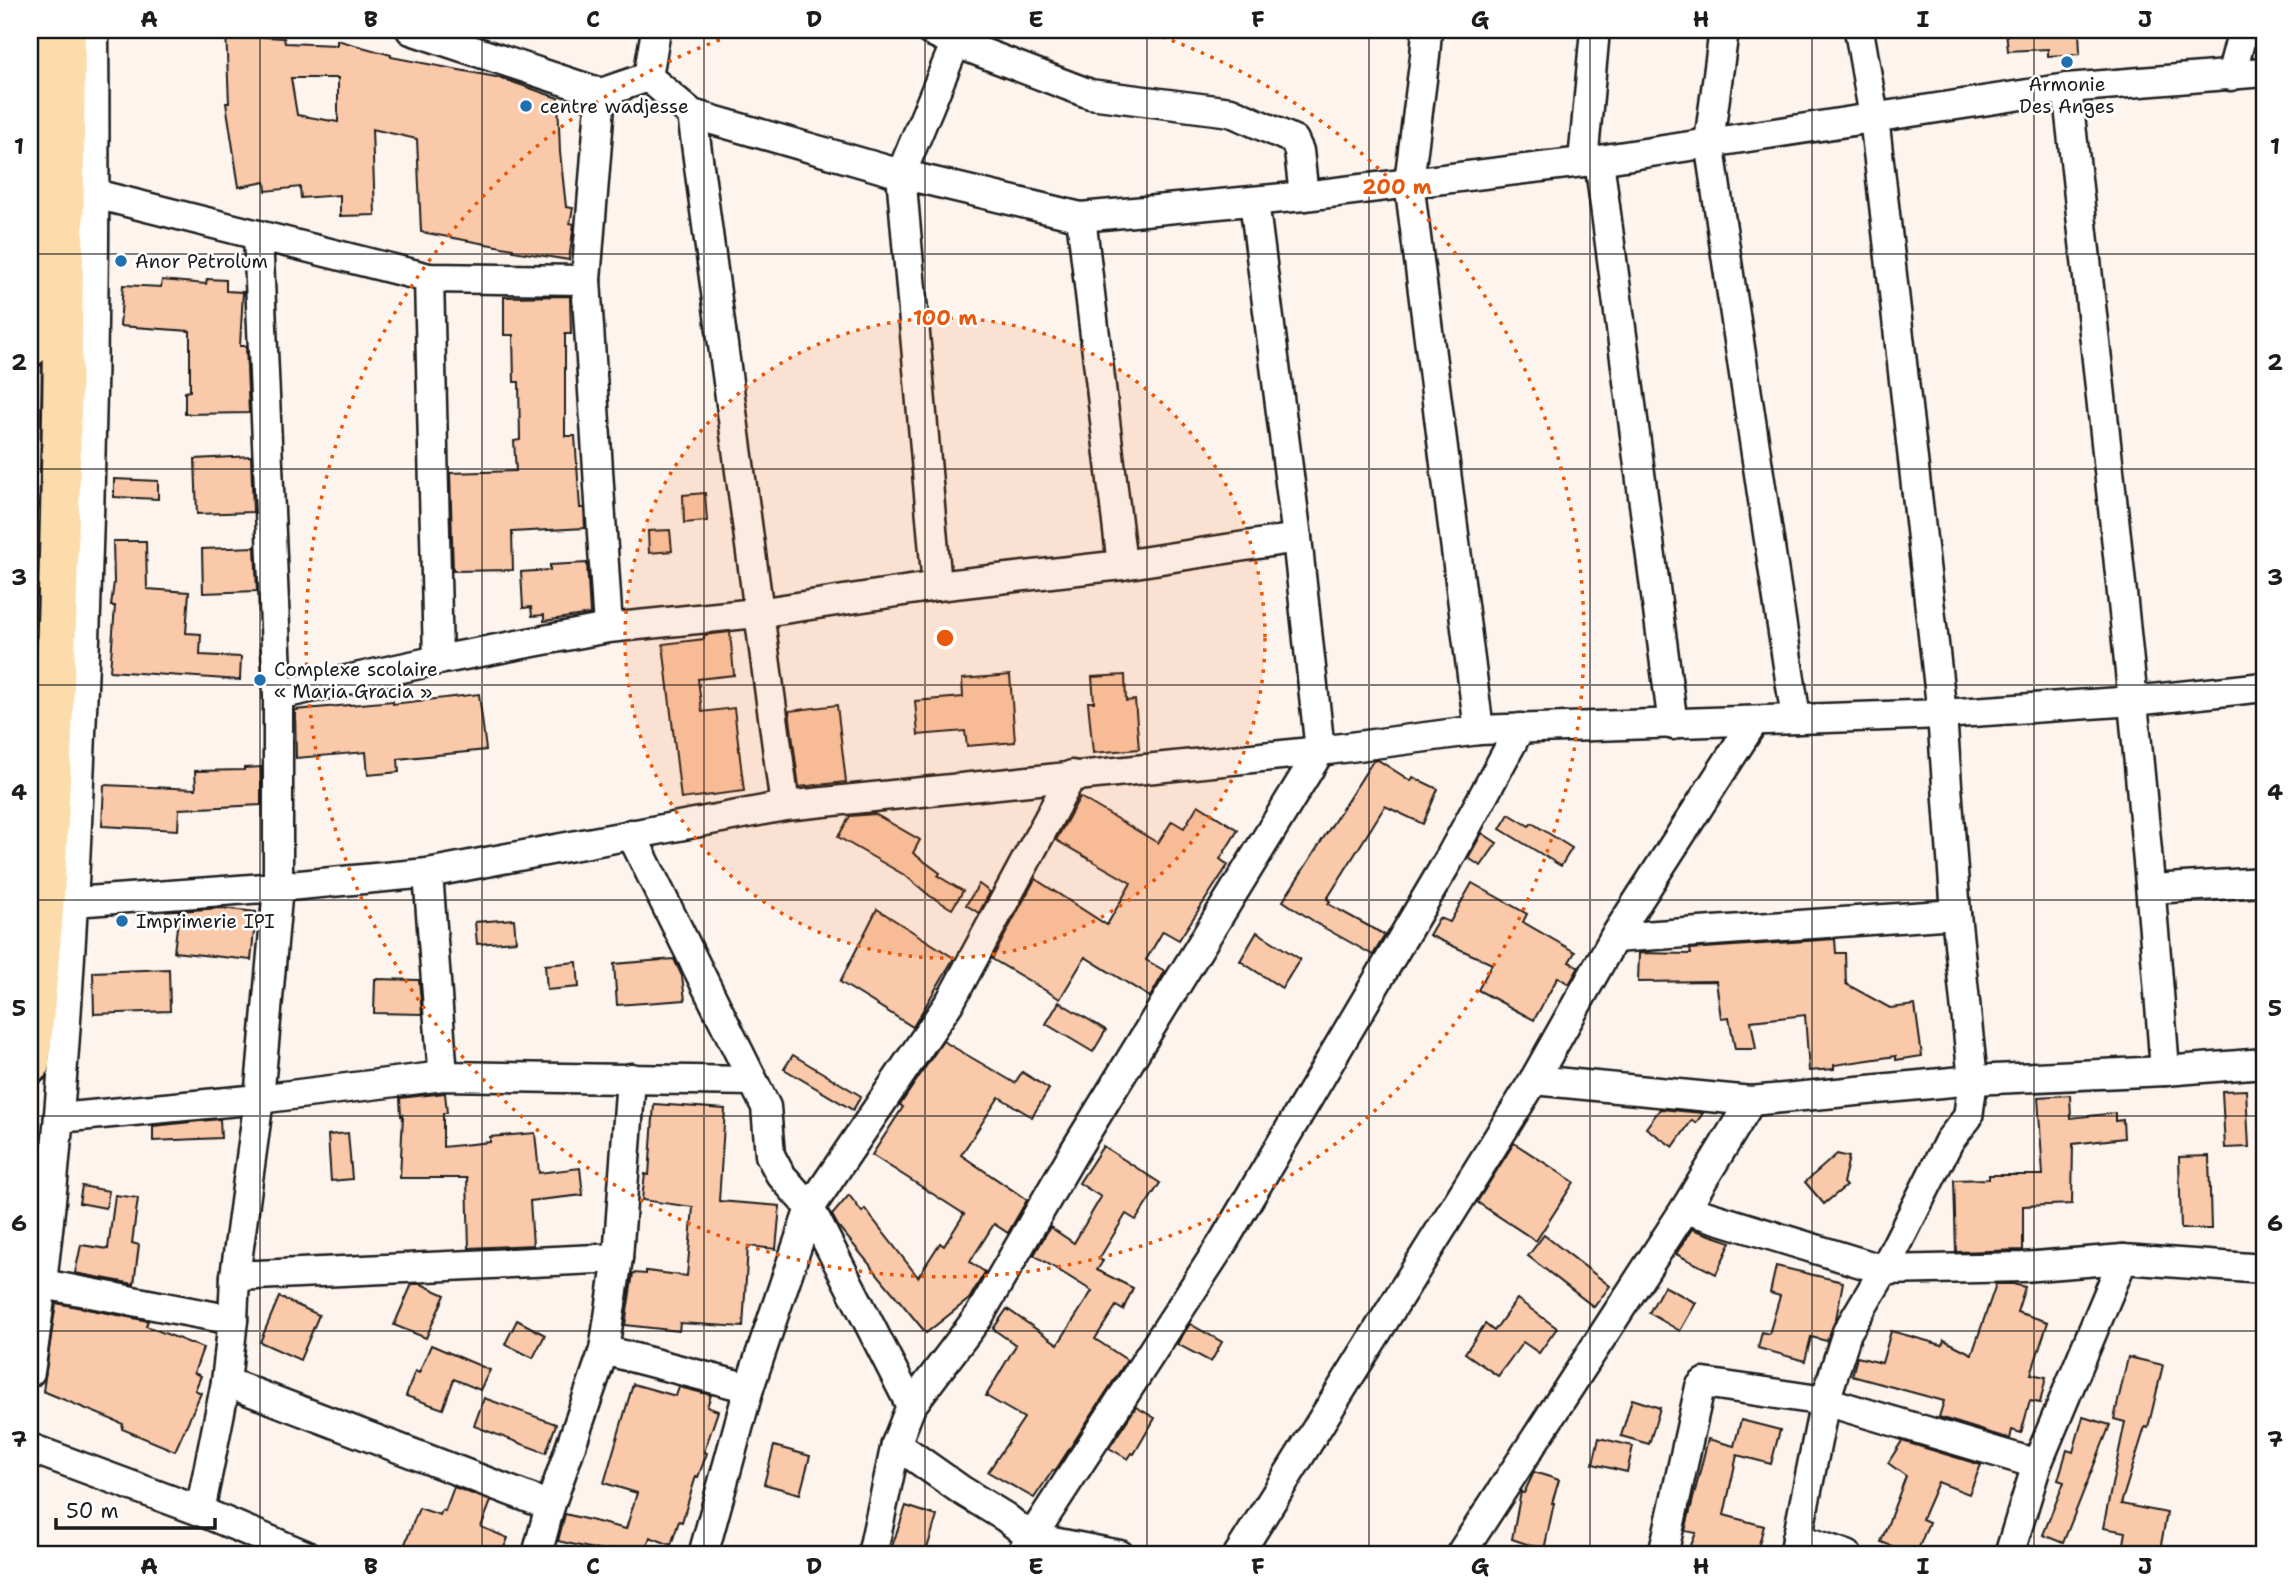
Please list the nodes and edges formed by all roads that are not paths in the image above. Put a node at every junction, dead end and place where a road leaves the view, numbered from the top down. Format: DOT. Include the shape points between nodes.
graph roads {
  1 [pos="32,30"];
  2 [pos="66,30"];
  3 [pos="94,30"];
  4 [pos="418,30"];
  5 [pos="656,30"];
  6 [pos="929,30"];
  7 [pos="1427,30"];
  8 [pos="1595,30"];
  9 [pos="1724,30"];
  10 [pos="1859,30"];
  11 [pos="2243,30"];
  12 [pos="958,36"];
  13 [pos="2264,72"];
  14 [pos="2231,76"];
  15 [pos="648,77"];
  16 [pos="2067,88"];
  17 [pos="601,93"];
  18 [pos="692,114"];
  19 [pos="1874,117"];
  20 [pos="1709,142"];
  21 [pos="1591,161"];
  22 [pos="901,174"];
  23 [pos="1409,182"];
  24 [pos="95,194"];
  25 [pos="1304,196"];
  26 [pos="1254,201"];
  27 [pos="1081,216"];
  28 [pos="258,235"];
  29 [pos="429,278"];
  30 [pos="586,280"];
  31 [pos="30,347"];
  32 [pos="1297,538"];
  33 [pos="1122,565"];
  34 [pos="937,586"];
  35 [pos="757,613"];
  36 [pos="608,628"];
  37 [pos="438,660"];
  38 [pos="2264,687"];
  39 [pos="278,695"];
  40 [pos="2134,701"];
  41 [pos="1942,714"];
  42 [pos="1796,719"];
  43 [pos="1754,721"];
  44 [pos="1673,725"];
  45 [pos="1520,728"];
  46 [pos="1479,730"];
  47 [pos="1320,751"];
  48 [pos="1072,775"];
  49 [pos="785,806"];
  50 [pos="631,834"];
  51 [pos="428,873"];
  52 [pos="2264,882"];
  53 [pos="278,887"];
  54 [pos="2152,889"];
  55 [pos="74,902"];
  56 [pos="1956,914"];
  57 [pos="1614,937"];
  58 [pos="2264,1063"];
  59 [pos="30,1064"];
  60 [pos="2165,1071"];
  61 [pos="443,1076"];
  62 [pos="631,1078"];
  63 [pos="1534,1080"];
  64 [pos="1973,1080"];
  65 [pos="753,1082"];
  66 [pos="259,1099"];
  67 [pos="1751,1101"];
  68 [pos="59,1118"];
  69 [pos="810,1208"];
  70 [pos="1685,1209"];
  71 [pos="618,1258"];
  72 [pos="2123,1259"];
  73 [pos="2264,1269"];
  74 [pos="1884,1270"];
  75 [pos="235,1276"];
  76 [pos="43,1283"];
  77 [pos="233,1320"];
  78 [pos="604,1350"];
  79 [pos="30,1373"];
  80 [pos="226,1382"];
  81 [pos="749,1388"];
  82 [pos="1825,1401"];
  83 [pos="911,1406"];
  84 [pos="896,1444"];
  85 [pos="30,1448"];
  86 [pos="2037,1464"];
  87 [pos="550,1506"];
  88 [pos="200,1511"];
  89 [pos="1795,1546"];
  90 [pos="1026,1547"];
  91 [pos="305,1555"];
  92 [pos="537,1555"];
  93 [pos="703,1555"];
  94 [pos="872,1555"];
  95 [pos="1120,1555"];
  96 [pos="1238,1555"];
  97 [pos="1460,1555"];
  98 [pos="1663,1555"];
  99 [pos="1847,1555"];
  100 [pos="2009,1555"];
  1 -- 31 [label="highway"];
  2 -- 59 [label="highway" via="57,626 44,897"];
  3 -- 24 [label="street"];
  4 -- 17 [label="street"];
  5 -- 15 [label="street"];
  6 -- 12 [label="street"];
  7 -- 23 [label="street"];
  8 -- 21 [label="street"];
  9 -- 20 [label="street"];
  10 -- 19 [label="street"];
  11 -- 14 [label="street"];
  12 -- 22 [label="street"];
  12 -- 25 [label="street" via="1090,94 1231,112 1293,140 1299,151"];
  13 -- 14 [label="street"];
  14 -- 16 [label="street"];
  15 -- 17 [label="street"];
  15 -- 18 [label="street"];
  16 -- 19 [label="street"];
  16 -- 40 [label="street"];
  17 -- 30 [label="street"];
  18 -- 22 [label="street"];
  18 -- 35 [label="street"];
  19 -- 20 [label="street"];
  19 -- 41 [label="street"];
  20 -- 21 [label="street"];
  20 -- 42 [label="street"];
  21 -- 23 [label="street"];
  21 -- 44 [label="street"];
  22 -- 27 [label="street"];
  22 -- 34 [label="street"];
  23 -- 25 [label="street"];
  23 -- 46 [label="street"];
  24 -- 28 [label="street"];
  24 -- 55 [label="street" via="86,634"];
  25 -- 26 [label="street"];
  26 -- 27 [label="street"];
  26 -- 32 [label="street"];
  27 -- 33 [label="street"];
  28 -- 29 [label="street"];
  28 -- 39 [label="street"];
  29 -- 30 [label="street"];
  29 -- 37 [label="street"];
  30 -- 36 [label="street"];
  32 -- 33 [label="street"];
  32 -- 47 [label="street"];
  33 -- 34 [label="street"];
  34 -- 35 [label="street"];
  35 -- 36 [label="street"];
  35 -- 49 [label="street"];
  36 -- 37 [label="street"];
  37 -- 39 [label="street"];
  38 -- 40 [label="street"];
  39 -- 53 [label="street"];
  40 -- 41 [label="street"];
  40 -- 54 [label="street"];
  41 -- 42 [label="street"];
  41 -- 56 [label="street"];
  42 -- 43 [label="street"];
  43 -- 44 [label="street"];
  43 -- 57 [label="street"];
  44 -- 45 [label="street"];
  45 -- 46 [label="street"];
  45 -- 90 [label="street" via="1448,861 1254,1190"];
  46 -- 47 [label="street"];
  47 -- 48 [label="street"];
  47 -- 83 [label="street" via="979,1316"];
  48 -- 49 [label="street"];
  48 -- 69 [label="street" via="951,1000"];
  49 -- 50 [label="street"];
  50 -- 51 [label="street"];
  50 -- 65 [label="street"];
  51 -- 53 [label="street"];
  51 -- 61 [label="street"];
  52 -- 54 [label="street"];
  53 -- 55 [label="street"];
  53 -- 66 [label="street"];
  54 -- 60 [label="street"];
  55 -- 68 [label="street"];
  56 -- 57 [label="street"];
  56 -- 64 [label="street"];
  57 -- 63 [label="street"];
  58 -- 60 [label="street"];
  60 -- 64 [label="street"];
  61 -- 62 [label="street"];
  61 -- 66 [label="street"];
  62 -- 65 [label="street"];
  62 -- 71 [label="street"];
  63 -- 67 [label="street"];
  63 -- 96 [label="street"];
  64 -- 67 [label="street"];
  64 -- 74 [label="street" via="1968,1117 1949,1141"];
  65 -- 69 [label="street" via="766,1107 770,1155"];
  66 -- 68 [label="street"];
  66 -- 75 [label="street"];
  67 -- 70 [label="street"];
  68 -- 76 [label="street"];
  69 -- 81 [label="street"];
  69 -- 83 [label="street"];
  70 -- 74 [label="street"];
  70 -- 97 [label="street"];
  71 -- 75 [label="street"];
  71 -- 78 [label="street"];
  72 -- 73 [label="street"];
  72 -- 74 [label="street"];
  72 -- 86 [label="street"];
  74 -- 82 [label="street" via="1847,1332"];
  75 -- 77 [label="street"];
  76 -- 77 [label="street"];
  76 -- 79 [label="street"];
  77 -- 80 [label="street"];
  78 -- 81 [label="street"];
  78 -- 87 [label="street"];
  80 -- 87 [label="street"];
  80 -- 88 [label="street"];
  81 -- 93 [label="street"];
  82 -- 86 [label="street"];
  82 -- 89 [label="street"];
  82 -- 98 [label="street" via="1702,1384"];
  83 -- 84 [label="street"];
  84 -- 90 [label="street" via="1004,1517"];
  84 -- 94 [label="street"];
  85 -- 88 [label="street"];
  86 -- 100 [label="street"];
  87 -- 92 [label="street"];
  88 -- 91 [label="street"];
  89 -- 99 [label="street"];
  90 -- 95 [label="street"];
}
